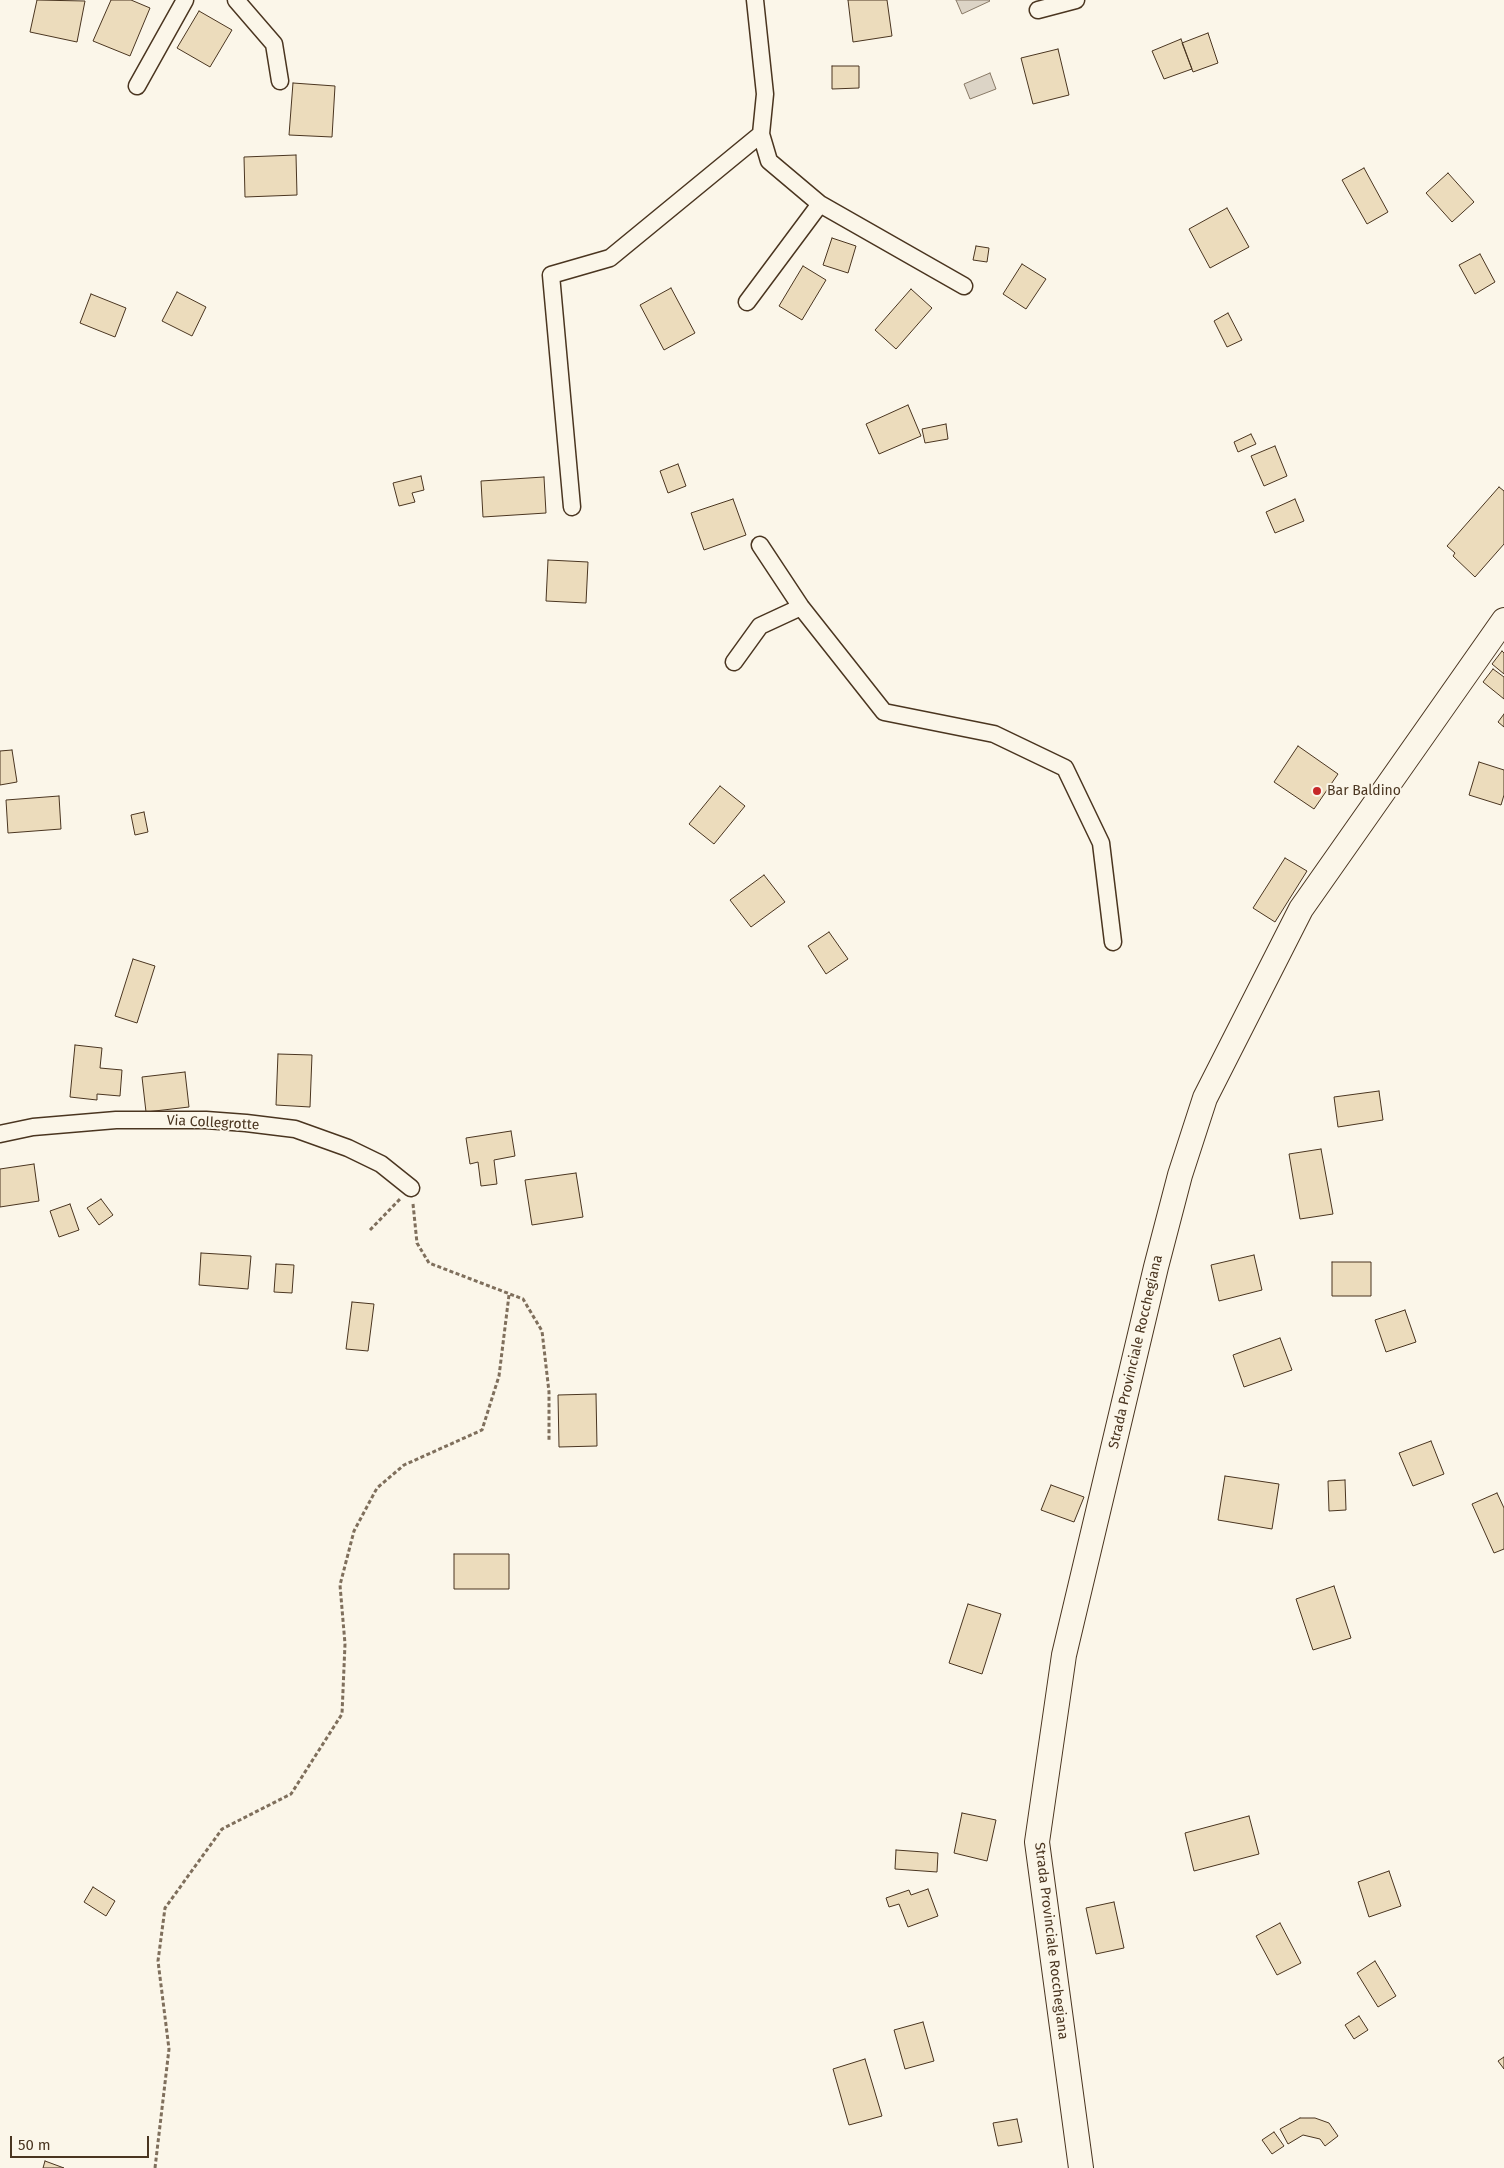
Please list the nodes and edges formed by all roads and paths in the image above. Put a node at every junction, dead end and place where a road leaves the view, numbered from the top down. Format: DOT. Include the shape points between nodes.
graph roads {
  1 [pos="185,0"];
  2 [pos="236,0"];
  3 [pos="755,0"];
  4 [pos="1076,0"];
  5 [pos="1038,10"];
  6 [pos="280,81"];
  7 [pos="137,86"];
  8 [pos="761,134"];
  9 [pos="820,204"];
  10 [pos="964,286"];
  11 [pos="747,302"];
  12 [pos="572,507"];
  13 [pos="760,545"];
  14 [pos="801,607"];
  15 [pos="1504,620"];
  16 [pos="734,662"];
  17 [pos="1113,942"];
  18 [pos="0,1134"];
  19 [pos="411,1188"];
  20 [pos="370,1230"];
  21 [pos="509,1294"];
  22 [pos="549,1440"];
  23 [pos="155,2168"];
  24 [pos="1081,2168"];
  1 -- 7 [label="street"];
  2 -- 6 [label="street" via="274,44"];
  3 -- 8 [label="street" via="765,94"];
  4 -- 5 [label="street"];
  8 -- 9 [label="street" via="769,161"];
  8 -- 12 [label="street" via="610,258 552,275"];
  9 -- 10 [label="street"];
  9 -- 11 [label="street"];
  13 -- 14 [label="street"];
  14 -- 16 [label="street" via="760,626"];
  14 -- 17 [label="street" via="884,712 994,734 1065,768 1102,843"];
  15 -- 24 [label="main road, Strada Provinciale Rocchegiana" via="1301,909 1205,1098 1180,1175 1064,1655 1037,1842"];
  18 -- 19 [label="street, Via Collegrotte" via="33,1127 116,1120 206,1120 266,1125 295,1129 348,1148 381,1164"];
  19 -- 20 [label="path"];
  19 -- 21 [label="path" via="418,1243 429,1263"];
  21 -- 22 [label="path" via="523,1299 542,1330 549,1392"];
  21 -- 23 [label="path" via="499,1376 482,1430 404,1465 377,1488 354,1531 340,1585 345,1644 342,1714 291,1794 222,1829 165,1908 158,1961 169,2049"];
}
